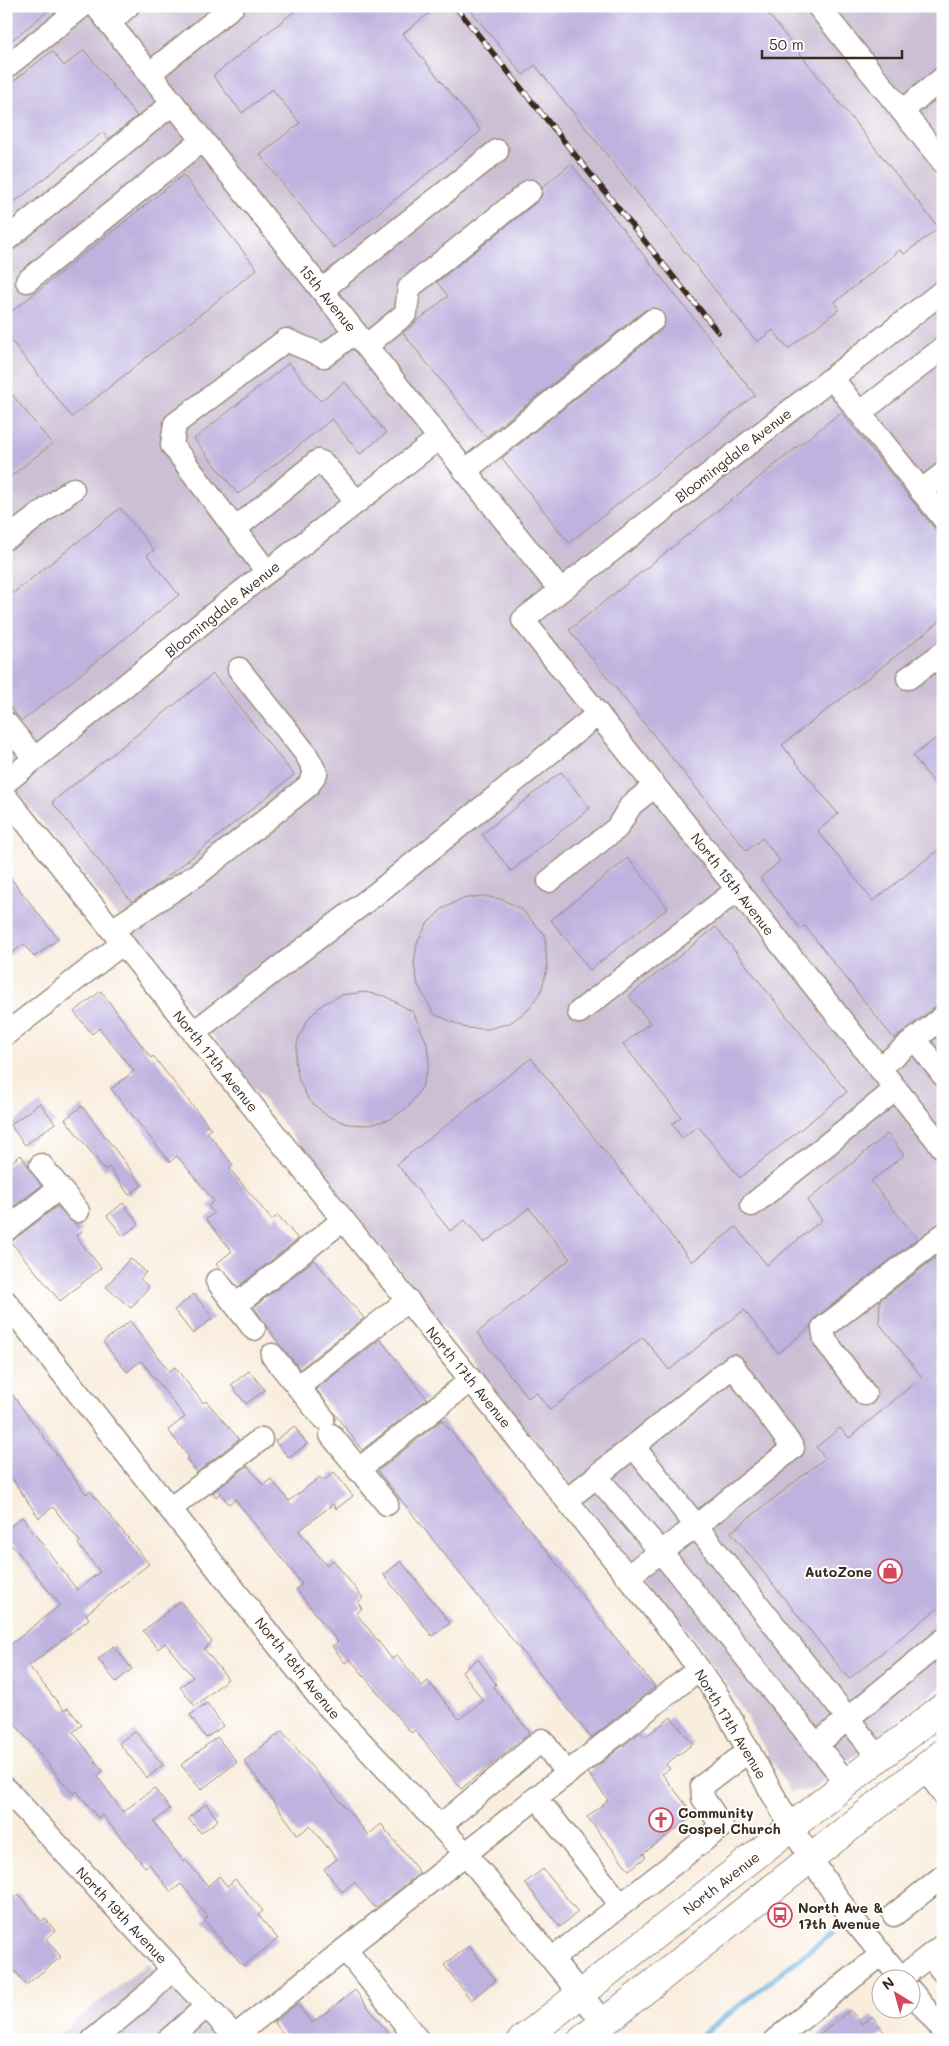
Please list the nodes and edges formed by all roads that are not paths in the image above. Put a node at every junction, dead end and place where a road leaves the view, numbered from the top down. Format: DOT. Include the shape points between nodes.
graph roads {
  1 [pos="82,6"];
  2 [pos="128,6"];
  3 [pos="233,6"];
  4 [pos="818,6"];
  5 [pos="102,14"];
  6 [pos="6,67"];
  7 [pos="149,74"];
  8 [pos="943,78"];
  9 [pos="173,103"];
  10 [pos="902,111"];
  11 [pos="202,140"];
  12 [pos="497,151"];
  13 [pos="943,162"];
  14 [pos="530,191"];
  15 [pos="6,240"];
  16 [pos="27,281"];
  17 [pos="322,290"];
  18 [pos="943,291"];
  19 [pos="653,320"];
  20 [pos="360,339"];
  21 [pos="943,348"];
  22 [pos="832,378"];
  23 [pos="860,413"];
  24 [pos="439,438"];
  25 [pos="465,471"];
  26 [pos="943,474"];
  27 [pos="73,489"];
  28 [pos="921,491"];
  29 [pos="357,502"];
  30 [pos="943,518"];
  31 [pos="235,529"];
  32 [pos="6,538"];
  33 [pos="267,572"];
  34 [pos="560,590"];
  35 [pos="523,620"];
  36 [pos="943,653"];
  37 [pos="239,669"];
  38 [pos="908,678"];
  39 [pos="598,714"];
  40 [pos="6,723"];
  41 [pos="35,759"];
  42 [pos="6,782"];
  43 [pos="655,786"];
  44 [pos="6,797"];
  45 [pos="550,881"];
  46 [pos="737,890"];
  47 [pos="117,936"];
  48 [pos="579,1012"];
  49 [pos="943,1016"];
  50 [pos="194,1032"];
  51 [pos="6,1034"];
  52 [pos="915,1038"];
  53 [pos="879,1068"];
  54 [pos="943,1075"];
  55 [pos="896,1089"];
  56 [pos="943,1148"];
  57 [pos="41,1165"];
  58 [pos="59,1188"];
  59 [pos="752,1205"];
  60 [pos="78,1211"];
  61 [pos="343,1220"];
  62 [pos="6,1230"];
  63 [pos="943,1235"];
  64 [pos="217,1281"];
  65 [pos="408,1300"];
  66 [pos="6,1302"];
  67 [pos="236,1305"];
  68 [pos="254,1329"];
  69 [pos="272,1355"];
  70 [pos="471,1380"];
  71 [pos="298,1387"];
  72 [pos="865,1394"];
  73 [pos="261,1438"];
  74 [pos="634,1447"];
  75 [pos="358,1470"];
  76 [pos="597,1476"];
  77 [pos="567,1500"];
  78 [pos="387,1504"];
  79 [pos="170,1509"];
  80 [pos="695,1527"];
  81 [pos="661,1552"];
  82 [pos="628,1576"];
  83 [pos="943,1640"];
  84 [pos="699,1669"];
  85 [pos="943,1707"];
  86 [pos="849,1718"];
  87 [pos="817,1744"];
  88 [pos="749,1751"];
  89 [pos="879,1758"];
  90 [pos="933,1761"];
  91 [pos="567,1774"];
  92 [pos="847,1783"];
  93 [pos="6,1789"];
  94 [pos="943,1793"];
  95 [pos="547,1811"];
  96 [pos="440,1826"];
  97 [pos="791,1827"];
  98 [pos="466,1854"];
  99 [pos="811,1857"];
  100 [pos="943,1876"];
  101 [pos="621,1905"];
  102 [pos="894,1915"];
  103 [pos="345,1949"];
  104 [pos="877,1949"];
  105 [pos="938,1958"];
  106 [pos="552,1959"];
  107 [pos="172,1968"];
  108 [pos="893,1968"];
  109 [pos="920,1968"];
  110 [pos="581,1994"];
  111 [pos="922,2005"];
  112 [pos="207,2006"];
  113 [pos="604,2023"];
  114 [pos="943,2031"];
  115 [pos="785,2037"];
  116 [pos="234,2039"];
  117 [pos="93,2040"];
  118 [pos="168,2040"];
  119 [pos="418,2040"];
  120 [pos="522,2040"];
  121 [pos="582,2040"];
  1 -- 6 [label="street"];
  2 -- 5 [label="street"];
  3 -- 7 [label="street"];
  4 -- 10 [label="street"];
  5 -- 7 [label="street, 15th Avenue"];
  7 -- 9 [label="street, 15th Avenue"];
  8 -- 10 [label="street"];
  9 -- 11 [label="street, 15th Avenue"];
  9 -- 15 [label="street"];
  10 -- 13 [label="street"];
  11 -- 16 [label="street"];
  11 -- 17 [label="street, 15th Avenue"];
  12 -- 17 [label="street"];
  14 -- 20 [label="street" via="409,288 406,313"];
  17 -- 20 [label="street, 15th Avenue"];
  18 -- 22 [label="street, Bloomingdale Avenue"];
  19 -- 25 [label="street"];
  20 -- 24 [label="street, 15th Avenue"];
  20 -- 31 [label="street" via="324,356 286,340 175,424 172,445"];
  21 -- 23 [label="street"];
  22 -- 23 [label="street"];
  22 -- 34 [label="street, Bloomingdale Avenue"];
  23 -- 28 [label="street"];
  24 -- 25 [label="street, 15th Avenue"];
  24 -- 29 [label="street, Bloomingdale Avenue"];
  25 -- 34 [label="street, 15th Avenue"];
  26 -- 28 [label="street"];
  27 -- 32 [label="street"];
  28 -- 30 [label="street"];
  29 -- 31 [label="street" via="323,463 318,462"];
  29 -- 33 [label="street, Bloomingdale Avenue"];
  31 -- 33 [label="street"];
  33 -- 41 [label="street, Bloomingdale Avenue"];
  34 -- 35 [label="street, Bloomingdale Avenue"];
  35 -- 39 [label="street, North 15th Avenue"];
  36 -- 38 [label="street"];
  37 -- 47 [label="street" via="306,754 316,773 308,786"];
  39 -- 43 [label="street, North 15th Avenue"];
  39 -- 50 [label="street" via="414,863"];
  40 -- 41 [label="street"];
  41 -- 42 [label="street, Bloomingdale Avenue"];
  43 -- 45 [label="street" via="631,805 617,828"];
  43 -- 46 [label="street, North 15th Avenue"];
  44 -- 47 [label="street, North 17th Avenue"];
  46 -- 48 [label="street"];
  46 -- 53 [label="street, North 15th Avenue"];
  47 -- 50 [label="street, North 17th Avenue"];
  47 -- 51 [label="street"];
  49 -- 52 [label="street"];
  50 -- 61 [label="street, North 17th Avenue"];
  52 -- 53 [label="street"];
  52 -- 54 [label="street"];
  53 -- 55 [label="street, North 15th Avenue"];
  55 -- 56 [label="street, North 15th Avenue"];
  55 -- 59 [label="street"];
  57 -- 58 [label="street"];
  58 -- 60 [label="street"];
  58 -- 62 [label="street"];
  61 -- 65 [label="street, North 17th Avenue"];
  61 -- 67 [label="street"];
  63 -- 72 [label="street" via="824,1328 825,1340"];
  64 -- 67 [label="street"];
  65 -- 70 [label="street, North 17th Avenue"];
  65 -- 71 [label="street"];
  66 -- 79 [label="street, North 18th Avenue"];
  67 -- 68 [label="street"];
  69 -- 71 [label="street"];
  70 -- 75 [label="street"];
  70 -- 77 [label="street, North 17th Avenue"];
  71 -- 75 [label="street"];
  73 -- 79 [label="street"];
  74 -- 76 [label="street"];
  74 -- 80 [label="street"];
  74 -- 80 [label="street" via="733,1366 793,1448"];
  75 -- 78 [label="street"];
  76 -- 77 [label="street"];
  76 -- 81 [label="street"];
  77 -- 82 [label="street, North 17th Avenue"];
  79 -- 96 [label="street, North 18th Avenue" via="319,1697"];
  80 -- 81 [label="street"];
  80 -- 86 [label="street"];
  81 -- 82 [label="street"];
  81 -- 87 [label="street"];
  82 -- 84 [label="street, North 17th Avenue"];
  83 -- 86 [label="street"];
  84 -- 88 [label="street, North 17th Avenue"];
  84 -- 91 [label="street"];
  85 -- 89 [label="main road, North Avenue"];
  86 -- 87 [label="street"];
  86 -- 89 [label="street"];
  87 -- 92 [label="street"];
  88 -- 97 [label="street, North 17th Avenue"];
  88 -- 101 [label="street" via="702,1786 702,1798 722,1826"];
  89 -- 92 [label="main road, North Avenue"];
  90 -- 94 [label="street"];
  90 -- 99 [label="main road"];
  91 -- 96 [label="street" via="542,1740"];
  91 -- 98 [label="street"];
  92 -- 97 [label="main road, North Avenue"];
  93 -- 107 [label="street, North 19th Avenue"];
  95 -- 101 [label="street"];
  96 -- 98 [label="street, North 18th Avenue"];
  97 -- 99 [label="street, North 17th Avenue"];
  97 -- 110 [label="main road, North Avenue"];
  98 -- 103 [label="street"];
  98 -- 106 [label="street, North 18th Avenue"];
  99 -- 104 [label="street, North 17th Avenue" via="847,1912"];
  99 -- 113 [label="main road"];
  100 -- 102 [label="street"];
  101 -- 106 [label="street"];
  103 -- 116 [label="street"];
  103 -- 119 [label="street"];
  104 -- 108 [label="street, North 17th Avenue"];
  104 -- 115 [label="street"];
  105 -- 109 [label="street"];
  106 -- 110 [label="street, North 18th Avenue"];
  107 -- 112 [label="street, North 19th Avenue"];
  107 -- 117 [label="street" via="145,1997"];
  110 -- 113 [label="street, North 18th Avenue"];
  110 -- 120 [label="main road, North Avenue"];
  111 -- 114 [label="street"];
  112 -- 116 [label="street, North 19th Avenue"];
  112 -- 118 [label="street"];
  113 -- 121 [label="main road"];
}
